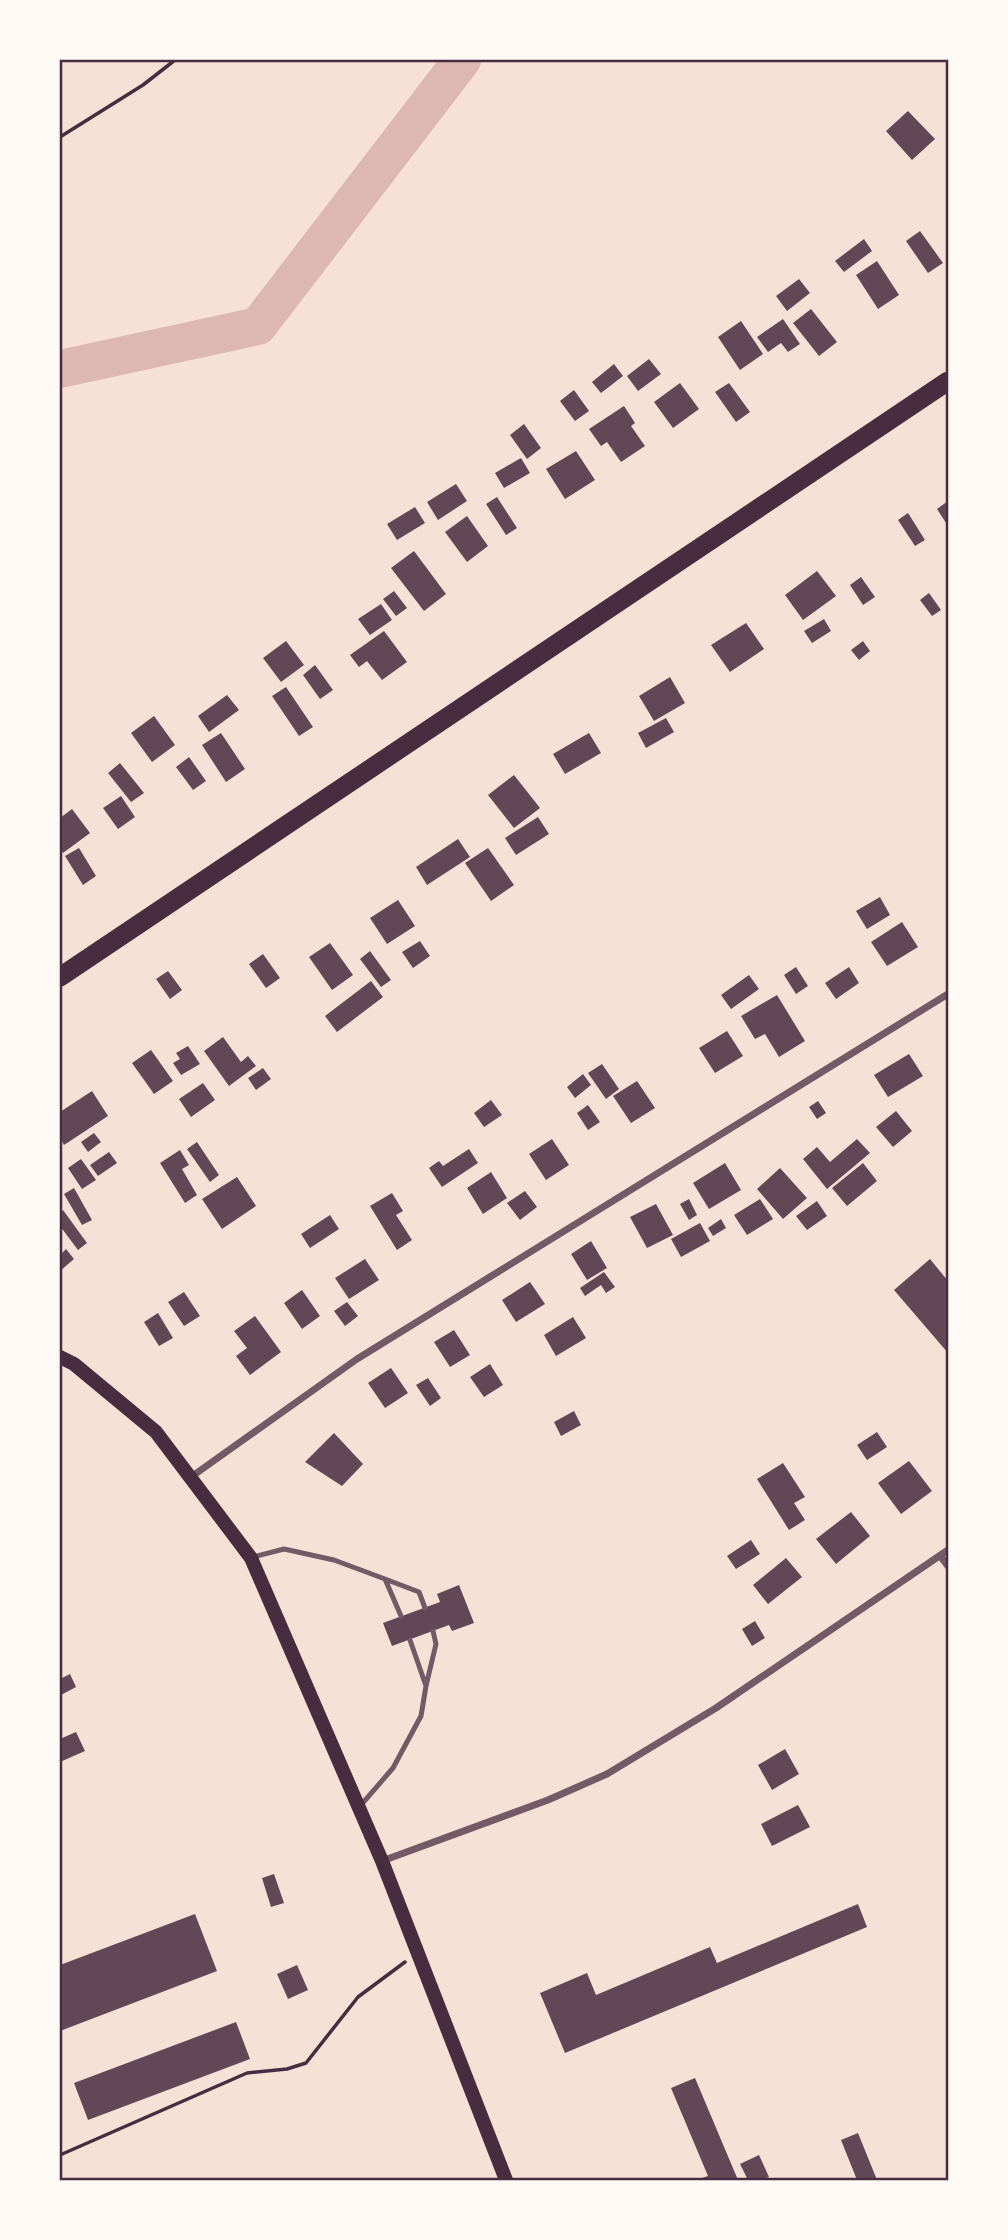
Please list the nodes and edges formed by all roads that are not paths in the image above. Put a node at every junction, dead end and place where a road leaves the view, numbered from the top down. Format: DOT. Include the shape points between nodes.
graph roads {
  1 [pos="948,381"];
  2 [pos="60,977"];
  3 [pos="948,994"];
  4 [pos="60,1356"];
  5 [pos="191,1477"];
  6 [pos="948,1550"];
  7 [pos="940,1556"];
  8 [pos="251,1558"];
  9 [pos="948,1566"];
  10 [pos="386,1579"];
  11 [pos="425,1608"];
  12 [pos="401,1616"];
  13 [pos="433,1631"];
  14 [pos="410,1640"];
  15 [pos="426,1686"];
  16 [pos="359,1808"];
  17 [pos="382,1861"];
  18 [pos="506,2180"];
  1 -- 2 [label="highway"];
  3 -- 5 [label="street" via="357,1359"];
  4 -- 5 [label="main road" via="156,1432"];
  5 -- 8 [label="main road"];
  6 -- 7 [label="street"];
  7 -- 9 [label="street"];
  7 -- 17 [label="street" via="716,1708 607,1774"];
  8 -- 10 [label="lane" via="284,1549 334,1560"];
  8 -- 16 [label="main road"];
  10 -- 11 [label="lane" via="419,1592"];
  10 -- 12 [label="lane"];
  13 -- 15 [label="lane" via="436,1644"];
  14 -- 15 [label="lane"];
  15 -- 16 [label="lane" via="421,1716 394,1768"];
  16 -- 17 [label="main road"];
  17 -- 18 [label="main road"];
}
